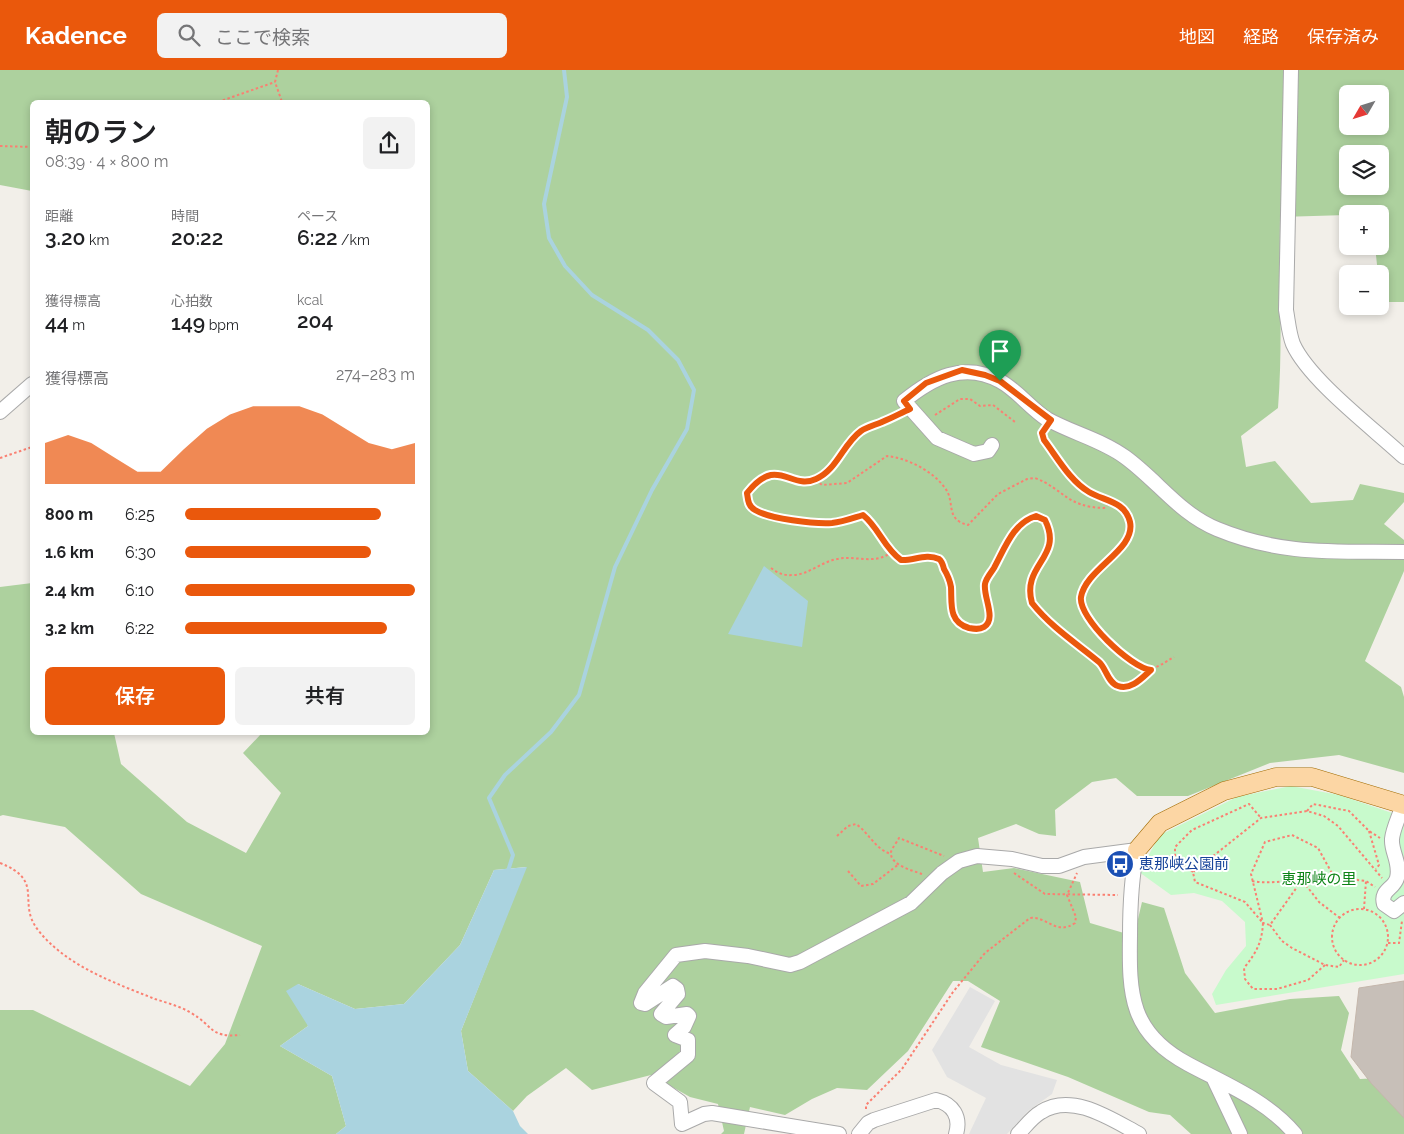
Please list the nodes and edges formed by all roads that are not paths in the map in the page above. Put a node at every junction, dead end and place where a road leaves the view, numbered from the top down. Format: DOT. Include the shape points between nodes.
graph roads {
  1 [pos="1294,72"];
  2 [pos="30,386"];
  3 [pos="0,412"];
  4 [pos="992,445"];
  5 [pos="1404,457"];
  6 [pos="1404,552"];
  7 [pos="1404,804"];
  8 [pos="1137,850"];
  9 [pos="1401,907"];
  10 [pos="1213,1077"];
  11 [pos="839,1134"];
  12 [pos="859,1134"];
  13 [pos="956,1134"];
  14 [pos="1018,1134"];
  15 [pos="1139,1134"];
  16 [pos="1240,1134"];
  17 [pos="1295,1134"];
  1 -- 5 [label="street" via="1286,310 1292,343 1321,382"];
  2 -- 3 [label="street"];
  4 -- 6 [label="street" via="988,451 974,454 937,438 904,401 926,383 962,370 985,375 1000,381 1051,420 1126,458 1184,511 1215,528 1252,543 1292,550"];
  7 -- 8 [label="main road" via="1312,777 1276,776 1224,792 1160,823"];
  7 -- 9 [label="street" via="1392,839 1398,864 1397,880 1382,898 1384,904 1394,911"];
  8 -- 10 [label="street" via="1130,896 1131,996 1149,1034 1160,1045"];
  8 -- 11 [label="street" via="1079,858 1059,866 976,856 959,861 912,903 790,965 705,951 676,955 645,992 641,1003 645,1004 673,986 678,994 661,1014 689,1016 684,1028 675,1036 688,1040 688,1054 654,1083 680,1102 682,1124 712,1113"];
  10 -- 16 [label="street"];
  10 -- 17 [label="street" via="1275,1114"];
  12 -- 13 [label="street" via="868,1123 936,1100 946,1103 955,1112"];
  14 -- 15 [label="street" via="1040,1112 1066,1106 1086,1108"];
}
